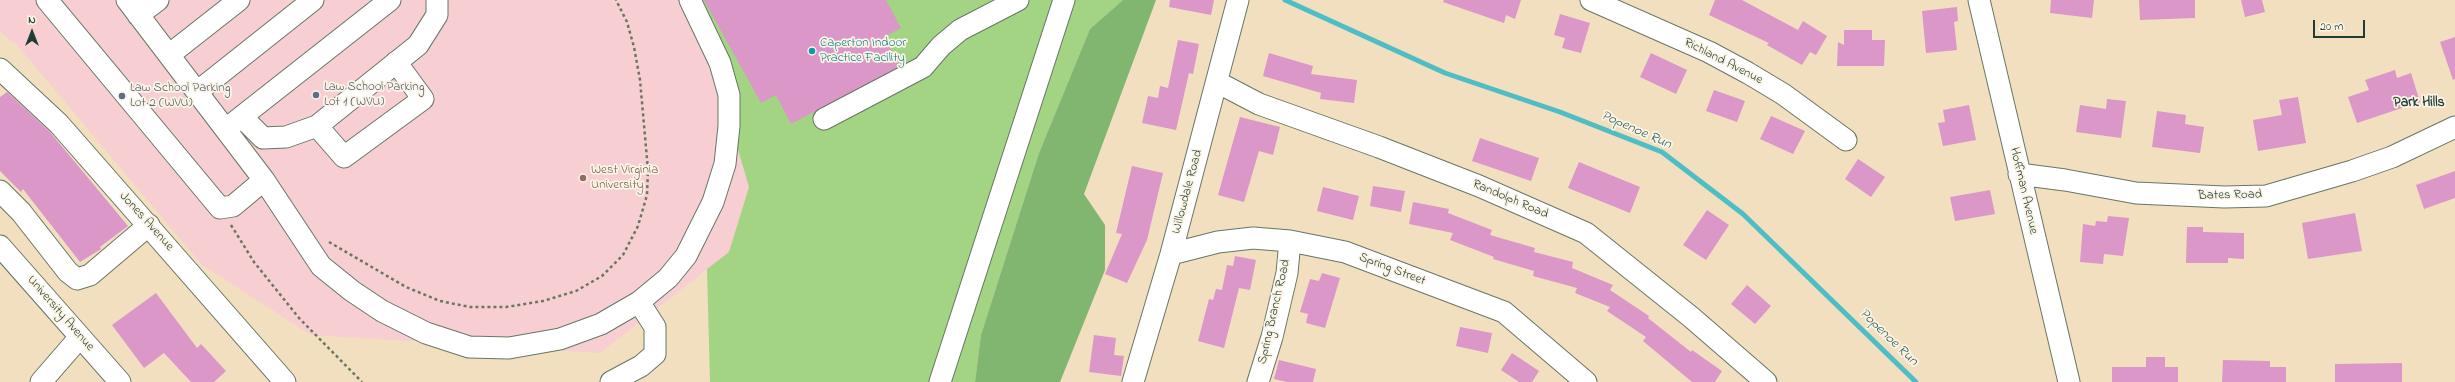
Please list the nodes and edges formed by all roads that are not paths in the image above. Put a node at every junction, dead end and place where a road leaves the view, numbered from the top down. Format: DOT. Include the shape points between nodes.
graph roads {
  1 [pos="47,0"];
  2 [pos="158,0"];
  3 [pos="239,0"];
  4 [pos="313,0"];
  5 [pos="390,0"];
  6 [pos="437,0"];
  7 [pos="690,0"];
  8 [pos="1018,0"];
  9 [pos="1064,0"];
  10 [pos="1238,0"];
  11 [pos="1591,0"];
  12 [pos="1980,0"];
  13 [pos="133,7"];
  14 [pos="169,55"];
  15 [pos="396,62"];
  16 [pos="0,69"];
  17 [pos="1217,82"];
  18 [pos="197,92"];
  19 [pos="824,119"];
  20 [pos="233,123"];
  21 [pos="317,126"];
  22 [pos="2455,127"];
  23 [pos="1846,140"];
  24 [pos="2019,174"];
  25 [pos="264,180"];
  26 [pos="0,191"];
  27 [pos="149,225"];
  28 [pos="1290,241"];
  29 [pos="0,246"];
  30 [pos="1171,254"];
  31 [pos="639,302"];
  32 [pos="80,337"];
  33 [pos="41,382"];
  34 [pos="120,382"];
  35 [pos="285,382"];
  36 [pos="612,382"];
  37 [pos="940,382"];
  38 [pos="1133,382"];
  39 [pos="1258,382"];
  40 [pos="1586,382"];
  41 [pos="1766,382"];
  42 [pos="2069,382"];
  1 -- 25 [label="street" via="220,208 233,206"];
  2 -- 13 [label="street"];
  3 -- 14 [label="street"];
  4 -- 18 [label="street"];
  5 -- 20 [label="street"];
  6 -- 15 [label="street" via="437,15 418,45"];
  7 -- 31 [label="street" via="720,63 729,95 725,164 712,202 686,256 668,278"];
  8 -- 19 [label="street" via="960,30 941,46 923,67"];
  9 -- 37 [label="street"];
  10 -- 17 [label="street, Willowdale Road"];
  11 -- 23 [label="street, Richland Avenue" via="1709,52 1748,73 1784,94"];
  12 -- 24 [label="street, Hoffman Avenue"];
  13 -- 14 [label="street"];
  14 -- 18 [label="street"];
  15 -- 21 [label="street"];
  15 -- 21 [label="street" via="423,99 344,157"];
  16 -- 27 [label="street, Jones Avenue" via="59,124"];
  17 -- 30 [label="street, Willowdale Road"];
  17 -- 41 [label="street, Randolph Road" via="1259,104 1479,186 1586,233 1680,307"];
  18 -- 20 [label="street"];
  20 -- 21 [label="street" via="263,138 286,137"];
  20 -- 25 [label="street"];
  22 -- 24 [label="street, Bates Road" via="2398,154 2352,171 2266,196 2136,193"];
  24 -- 42 [label="street, Hoffman Avenue"];
  25 -- 31 [label="street" via="321,266 382,311 426,333 469,347 509,348 560,339 601,324"];
  26 -- 27 [label="street" via="21,212 68,272 77,279 90,275"];
  27 -- 35 [label="street, Jones Avenue"];
  28 -- 30 [label="street, Spring Street" via="1253,238 1218,242"];
  28 -- 39 [label="street, Spring Branch Road" via="1286,280"];
  28 -- 40 [label="street, Spring Street" via="1345,252 1504,312"];
  29 -- 32 [label="street, University Avenue"];
  30 -- 38 [label="street, Willowdale Road"];
  31 -- 36 [label="street" via="655,327 655,354 641,366"];
  32 -- 33 [label="street"];
  32 -- 34 [label="street, University Avenue"];
}
